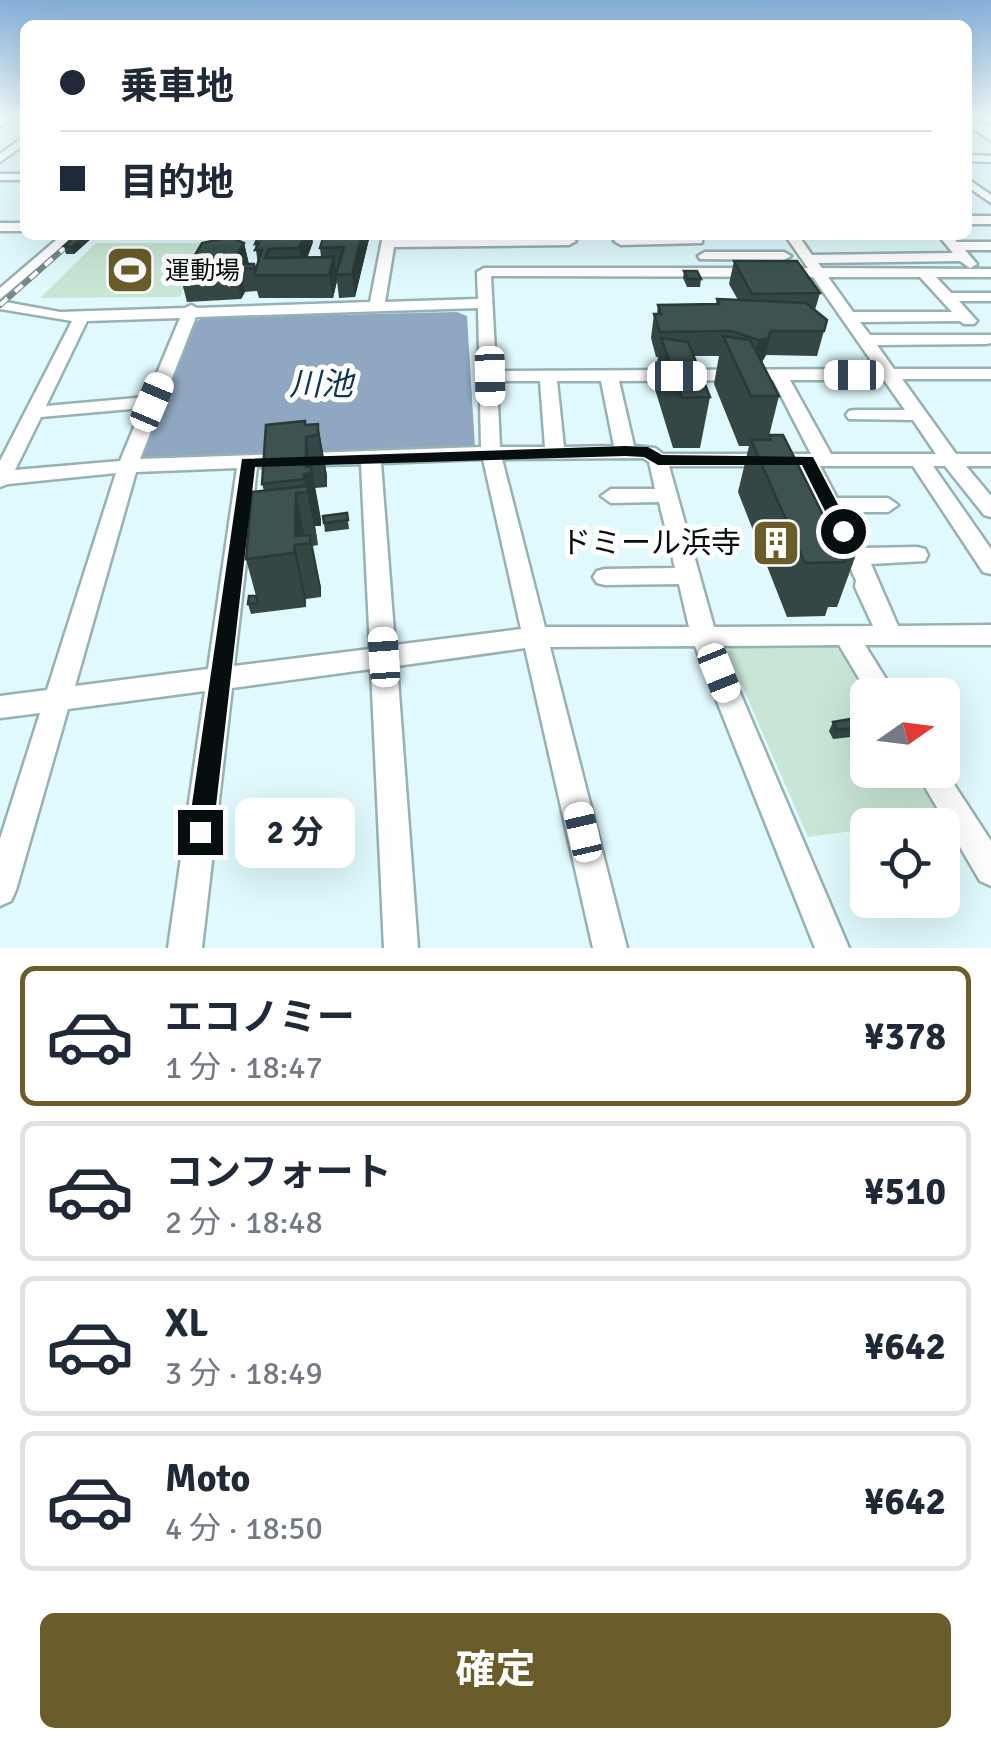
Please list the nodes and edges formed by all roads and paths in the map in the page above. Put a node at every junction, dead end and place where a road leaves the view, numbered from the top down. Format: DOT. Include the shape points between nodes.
graph roads {
  1 [pos="64,240"];
  2 [pos="389,240"];
  3 [pos="570,240"];
  4 [pos="697,240"];
  5 [pos="795,240"];
  6 [pos="991,246"];
  7 [pos="705,256"];
  8 [pos="784,256"];
  9 [pos="966,259"];
  10 [pos="814,267"];
  11 [pos="581,272"];
  12 [pos="925,274"];
  13 [pos="714,275"];
  14 [pos="991,283"];
  15 [pos="0,295"];
  16 [pos="947,297"];
  17 [pos="991,297"];
  18 [pos="484,303"];
  19 [pos="377,304"];
  20 [pos="8,306"];
  21 [pos="191,310"];
  22 [pos="82,316"];
  23 [pos="850,318"];
  24 [pos="966,318"];
  25 [pos="0,320"];
  26 [pos="991,320"];
  27 [pos="867,340"];
  28 [pos="988,342"];
  29 [pos="991,374"];
  30 [pos="891,375"];
  31 [pos="490,376"];
  32 [pos="548,376"];
  33 [pos="609,376"];
  34 [pos="780,376"];
  35 [pos="152,402"];
  36 [pos="35,412"];
  37 [pos="854,415"];
  38 [pos="918,415"];
  39 [pos="625,451"];
  40 [pos="555,452"];
  41 [pos="491,453"];
  42 [pos="371,458"];
  43 [pos="658,460"];
  44 [pos="816,460"];
  45 [pos="919,460"];
  46 [pos="952,460"];
  47 [pos="991,460"];
  48 [pos="248,462"];
  49 [pos="128,466"];
  50 [pos="0,479"];
  51 [pos="667,495"];
  52 [pos="611,496"];
  53 [pos="830,505"];
  54 [pos="888,505"];
  55 [pos="991,510"];
  56 [pos="917,555"];
  57 [pos="856,556"];
  58 [pos="991,566"];
  59 [pos="687,576"];
  60 [pos="606,577"];
  61 [pos="991,635"];
  62 [pos="846,636"];
  63 [pos="891,636"];
  64 [pos="538,637"];
  65 [pos="705,639"];
  66 [pos="384,657"];
  67 [pos="220,678"];
  68 [pos="872,678"];
  69 [pos="58,700"];
  70 [pos="0,707"];
  71 [pos="940,788"];
  72 [pos="991,870"];
  73 [pos="0,890"];
  74 [pos="185,948"];
  75 [pos="401,948"];
  76 [pos="610,948"];
  77 [pos="832,948"];
  1 -- 15 [label="street"];
  2 -- 19 [label="street"];
  3 -- 11 [label="street"];
  4 -- 7 [label="street"];
  5 -- 10 [label="street"];
  6 -- 9 [label="street"];
  7 -- 8 [label="street"];
  7 -- 13 [label="street"];
  9 -- 10 [label="street"];
  9 -- 12 [label="street"];
  9 -- 14 [label="street" via="974,283"];
  10 -- 12 [label="street"];
  10 -- 13 [label="street"];
  10 -- 23 [label="street"];
  11 -- 13 [label="street"];
  11 -- 18 [label="street" via="484,272"];
  12 -- 16 [label="street"];
  16 -- 17 [label="street"];
  16 -- 24 [label="street"];
  18 -- 19 [label="street"];
  18 -- 31 [label="street"];
  19 -- 21 [label="street"];
  20 -- 22 [label="street"];
  20 -- 25 [label="street"];
  21 -- 22 [label="street"];
  21 -- 35 [label="street"];
  22 -- 36 [label="street"];
  23 -- 24 [label="street"];
  23 -- 27 [label="street"];
  24 -- 26 [label="street"];
  24 -- 28 [label="street"];
  27 -- 28 [label="street"];
  27 -- 30 [label="street"];
  29 -- 30 [label="street"];
  30 -- 34 [label="street"];
  30 -- 38 [label="street"];
  31 -- 32 [label="street"];
  31 -- 41 [label="street"];
  32 -- 33 [label="street"];
  32 -- 40 [label="street"];
  33 -- 34 [label="street"];
  33 -- 39 [label="street"];
  34 -- 44 [label="street"];
  35 -- 36 [label="street"];
  35 -- 49 [label="street"];
  36 -- 50 [label="street"];
  37 -- 38 [label="street"];
  38 -- 46 [label="street"];
  39 -- 40 [label="street"];
  39 -- 43 [label="street" via="648,452"];
  40 -- 41 [label="street"];
  41 -- 42 [label="street"];
  41 -- 64 [label="street"];
  42 -- 48 [label="street"];
  42 -- 66 [label="street"];
  43 -- 44 [label="street"];
  43 -- 51 [label="street"];
  44 -- 45 [label="street"];
  44 -- 53 [label="street"];
  45 -- 46 [label="street"];
  45 -- 58 [label="street"];
  46 -- 47 [label="street"];
  46 -- 55 [label="street"];
  48 -- 49 [label="street"];
  48 -- 67 [label="street"];
  49 -- 50 [label="street"];
  49 -- 69 [label="street"];
  51 -- 52 [label="street"];
  51 -- 59 [label="street"];
  53 -- 54 [label="street"];
  53 -- 57 [label="street"];
  56 -- 57 [label="street"];
  57 -- 63 [label="street"];
  59 -- 60 [label="street"];
  59 -- 65 [label="street"];
  61 -- 63 [label="street"];
  62 -- 63 [label="street"];
  62 -- 65 [label="street"];
  62 -- 68 [label="street"];
  64 -- 65 [label="street"];
  64 -- 66 [label="street"];
  64 -- 76 [label="street"];
  65 -- 77 [label="street"];
  66 -- 67 [label="street"];
  66 -- 75 [label="street"];
  67 -- 69 [label="street"];
  67 -- 74 [label="street"];
  69 -- 70 [label="street"];
  69 -- 73 [label="street"];
  71 -- 72 [label="street"];
}
